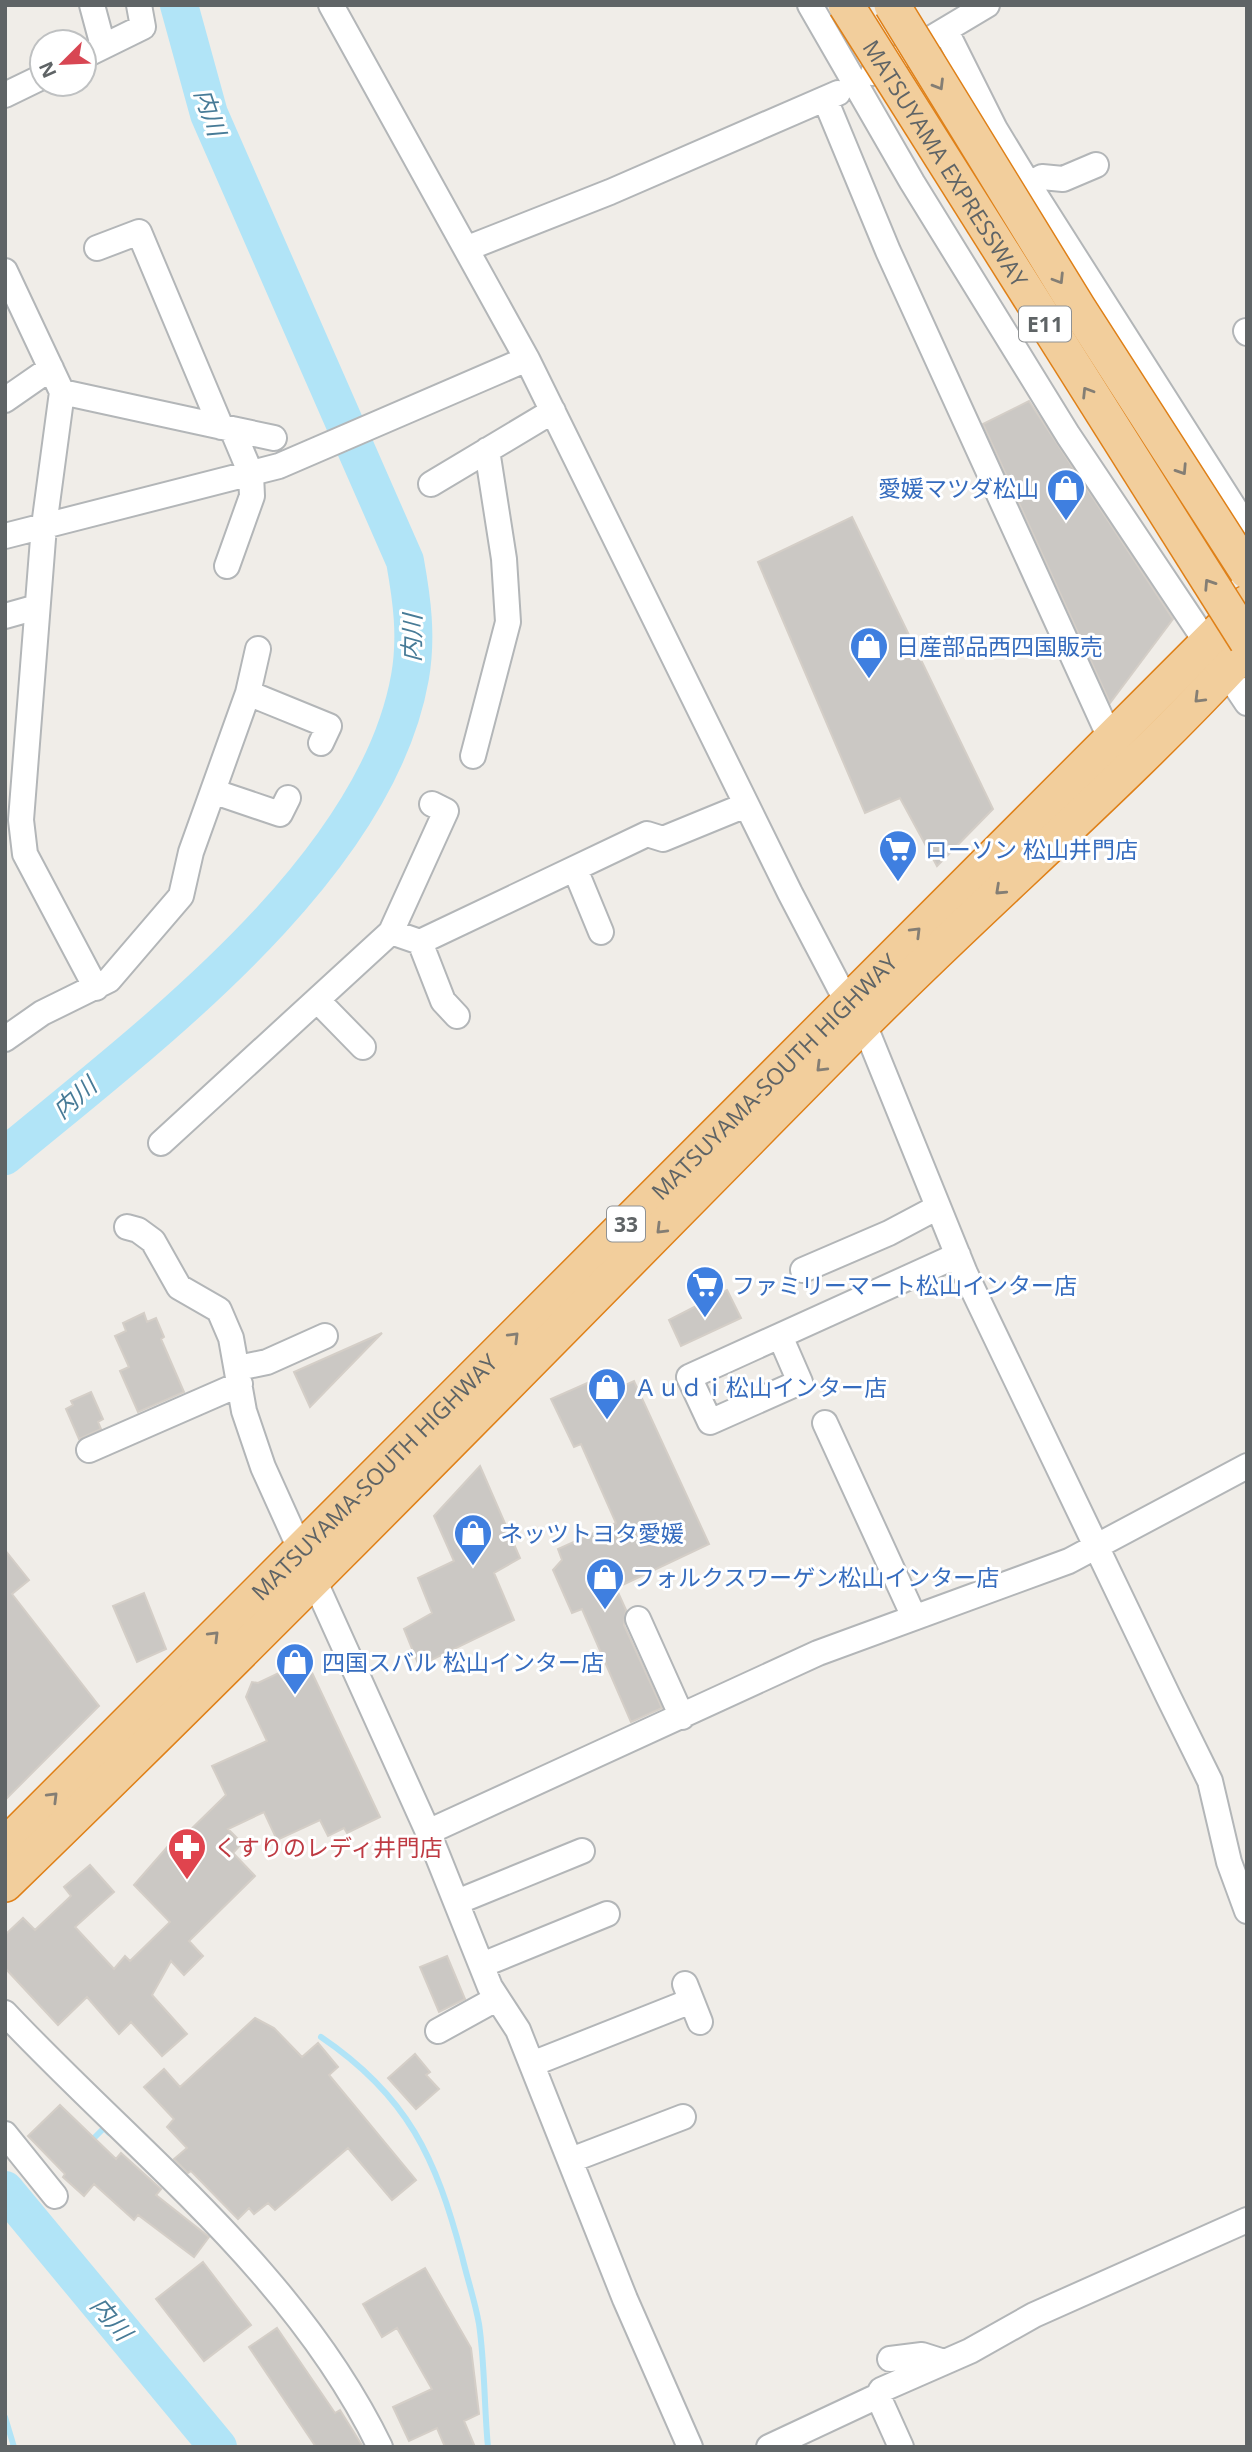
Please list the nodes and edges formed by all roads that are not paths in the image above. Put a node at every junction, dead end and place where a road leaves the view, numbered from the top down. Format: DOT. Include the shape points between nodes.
graph roads {
  1 [pos="92,5"];
  2 [pos="139,5"];
  3 [pos="331,5"];
  4 [pos="810,5"];
  5 [pos="846,5"];
  6 [pos="892,5"];
  7 [pos="987,5"];
  8 [pos="93,28"];
  9 [pos="946,31"];
  10 [pos="98,49"];
  11 [pos="856,83"];
  12 [pos="28,84"];
  13 [pos="5,95"];
  14 [pos="825,99"];
  15 [pos="1096,165"];
  16 [pos="1029,186"];
  17 [pos="97,248"];
  18 [pos="468,248"];
  19 [pos="5,271"];
  20 [pos="527,359"];
  21 [pos="51,368"];
  22 [pos="62,392"];
  23 [pos="5,400"];
  24 [pos="553,411"];
  25 [pos="227,428"];
  26 [pos="274,438"];
  27 [pos="487,450"];
  28 [pos="251,474"];
  29 [pos="431,484"];
  30 [pos="44,526"];
  31 [pos="1247,528"];
  32 [pos="5,536"];
  33 [pos="227,566"];
  34 [pos="1247,570"];
  35 [pos="1247,603"];
  36 [pos="37,607"];
  37 [pos="5,616"];
  38 [pos="1247,641"];
  39 [pos="258,649"];
  40 [pos="1227,655"];
  41 [pos="248,693"];
  42 [pos="1247,703"];
  43 [pos="1110,738"];
  44 [pos="321,743"];
  45 [pos="473,756"];
  46 [pos="1126,771"];
  47 [pos="15,782"];
  48 [pos="215,792"];
  49 [pos="288,798"];
  50 [pos="432,804"];
  51 [pos="746,804"];
  52 [pos="15,861"];
  53 [pos="575,869"];
  54 [pos="391,932"];
  55 [pos="601,932"];
  56 [pos="420,942"];
  57 [pos="96,988"];
  58 [pos="317,1000"];
  59 [pos="855,1013"];
  60 [pos="457,1016"];
  61 [pos="5,1039"];
  62 [pos="363,1047"];
  63 [pos="161,1143"];
  64 [pos="938,1207"];
  65 [pos="127,1227"];
  66 [pos="958,1255"];
  67 [pos="803,1270"];
  68 [pos="325,1336"];
  69 [pos="780,1336"];
  70 [pos="239,1376"];
  71 [pos="825,1423"];
  72 [pos="89,1450"];
  73 [pos="1247,1466"];
  74 [pos="1096,1548"];
  75 [pos="307,1565"];
  76 [pos="914,1617"];
  77 [pos="638,1619"];
  78 [pos="682,1717"];
  79 [pos="428,1832"];
  80 [pos="5,1846"];
  81 [pos="582,1851"];
  82 [pos="5,1884"];
  83 [pos="457,1902"];
  84 [pos="1247,1911"];
  85 [pos="607,1914"];
  86 [pos="482,1965"];
  87 [pos="496,2000"];
  88 [pos="692,2003"];
  89 [pos="5,2013"];
  90 [pos="438,2031"];
  91 [pos="532,2064"];
  92 [pos="683,2116"];
  93 [pos="5,2134"];
  94 [pos="571,2160"];
  95 [pos="55,2196"];
  96 [pos="1247,2220"];
  97 [pos="890,2359"];
  98 [pos="944,2362"];
  99 [pos="878,2396"];
  100 [pos="380,2447"];
  101 [pos="690,2447"];
  102 [pos="769,2447"];
  103 [pos="901,2447"];
  1 -- 8 [label="street"];
  2 -- 10 [label="street" via="143,27"];
  3 -- 18 [label="street"];
  4 -- 11 [label="street"];
  38 -- 5 [label="highway, MATSUYAMA EXPRESSWAY / E11, one-way, bridge"];
  6 -- 34 [label="highway, MATSUYAMA EXPRESSWAY / E11, one-way, bridge" via="1077,308"];
  7 -- 9 [label="street"];
  9 -- 11 [label="street"];
  9 -- 16 [label="street"];
  11 -- 14 [label="street"];
  11 -- 40 [label="street" via="1068,435"];
  12 -- 13 [label="street"];
  14 -- 18 [label="street"];
  14 -- 43 [label="street" via="888,251"];
  15 -- 16 [label="street" via="1063,179 1042,177"];
  16 -- 31 [label="street"];
  17 -- 25 [label="street" via="139,232"];
  18 -- 20 [label="street"];
  19 -- 21 [label="street"];
  20 -- 24 [label="street"];
  20 -- 28 [label="street"];
  21 -- 22 [label="street"];
  21 -- 23 [label="street"];
  22 -- 25 [label="street"];
  22 -- 30 [label="street"];
  24 -- 27 [label="street"];
  24 -- 51 [label="street"];
  25 -- 26 [label="street"];
  25 -- 28 [label="street"];
  27 -- 29 [label="street"];
  27 -- 45 [label="street" via="504,559 508,622"];
  28 -- 30 [label="street"];
  28 -- 33 [label="street" via="252,496"];
  30 -- 32 [label="street"];
  30 -- 36 [label="street"];
  35 -- 40 [label="highway, MATSUYAMA-SOUTH HIGHWAY / 33"];
  36 -- 37 [label="street"];
  36 -- 47 [label="street"];
  39 -- 41 [label="street"];
  40 -- 42 [label="street"];
  40 -- 43 [label="highway, MATSUYAMA-SOUTH HIGHWAY / 33"];
  40 -- 46 [label="highway, MATSUYAMA-SOUTH HIGHWAY / 33, one-way"];
  41 -- 44 [label="street" via="329,726"];
  41 -- 48 [label="street"];
  43 -- 46 [label="street"];
  59 -- 43 [label="highway, MATSUYAMA-SOUTH HIGHWAY / 33, one-way"];
  46 -- 59 [label="highway, MATSUYAMA-SOUTH HIGHWAY / 33, one-way" via="958,929"];
  47 -- 52 [label="street" via="20,820"];
  48 -- 49 [label="street" via="280,814"];
  48 -- 57 [label="street" via="191,852 181,896 109,980"];
  50 -- 54 [label="street" via="446,811"];
  51 -- 53 [label="street" via="663,839 647,834"];
  51 -- 59 [label="street"];
  52 -- 57 [label="street"];
  53 -- 55 [label="street"];
  53 -- 56 [label="street"];
  54 -- 56 [label="street"];
  54 -- 58 [label="street"];
  56 -- 60 [label="street" via="443,1001"];
  57 -- 61 [label="street" via="42,1013"];
  58 -- 62 [label="street"];
  58 -- 63 [label="street"];
  59 -- 64 [label="street"];
  59 -- 75 [label="highway, MATSUYAMA-SOUTH HIGHWAY / 33"];
  64 -- 66 [label="street"];
  64 -- 67 [label="street"];
  65 -- 70 [label="street" via="153,1241 179,1287 219,1310"];
  66 -- 69 [label="street"];
  66 -- 74 [label="street"];
  68 -- 70 [label="street"];
  70 -- 72 [label="street"];
  70 -- 75 [label="street" via="244,1411 263,1467"];
  71 -- 76 [label="street"];
  73 -- 74 [label="street"];
  74 -- 76 [label="street" via="1039,1574"];
  74 -- 84 [label="street" via="1202,1760"];
  75 -- 79 [label="street"];
  80 -- 75 [label="highway, MATSUYAMA-SOUTH HIGHWAY / 33, one-way"];
  75 -- 82 [label="highway, MATSUYAMA-SOUTH HIGHWAY / 33"];
  76 -- 78 [label="street" via="818,1653"];
  77 -- 78 [label="street"];
  78 -- 79 [label="street"];
  79 -- 83 [label="street"];
  81 -- 83 [label="street"];
  83 -- 86 [label="street"];
  85 -- 86 [label="street"];
  86 -- 87 [label="street"];
  87 -- 90 [label="street"];
  87 -- 91 [label="street" via="518,2030"];
  88 -- 91 [label="street"];
  89 -- 100 [label="street" via="263,2273 339,2372"];
  91 -- 94 [label="street"];
  92 -- 94 [label="street"];
  93 -- 95 [label="street"];
  94 -- 101 [label="street"];
  96 -- 98 [label="street" via="1034,2315"];
  97 -- 98 [label="street" via="922,2355"];
  98 -- 99 [label="street" via="881,2390"];
  99 -- 102 [label="street"];
  99 -- 103 [label="street"];
}
